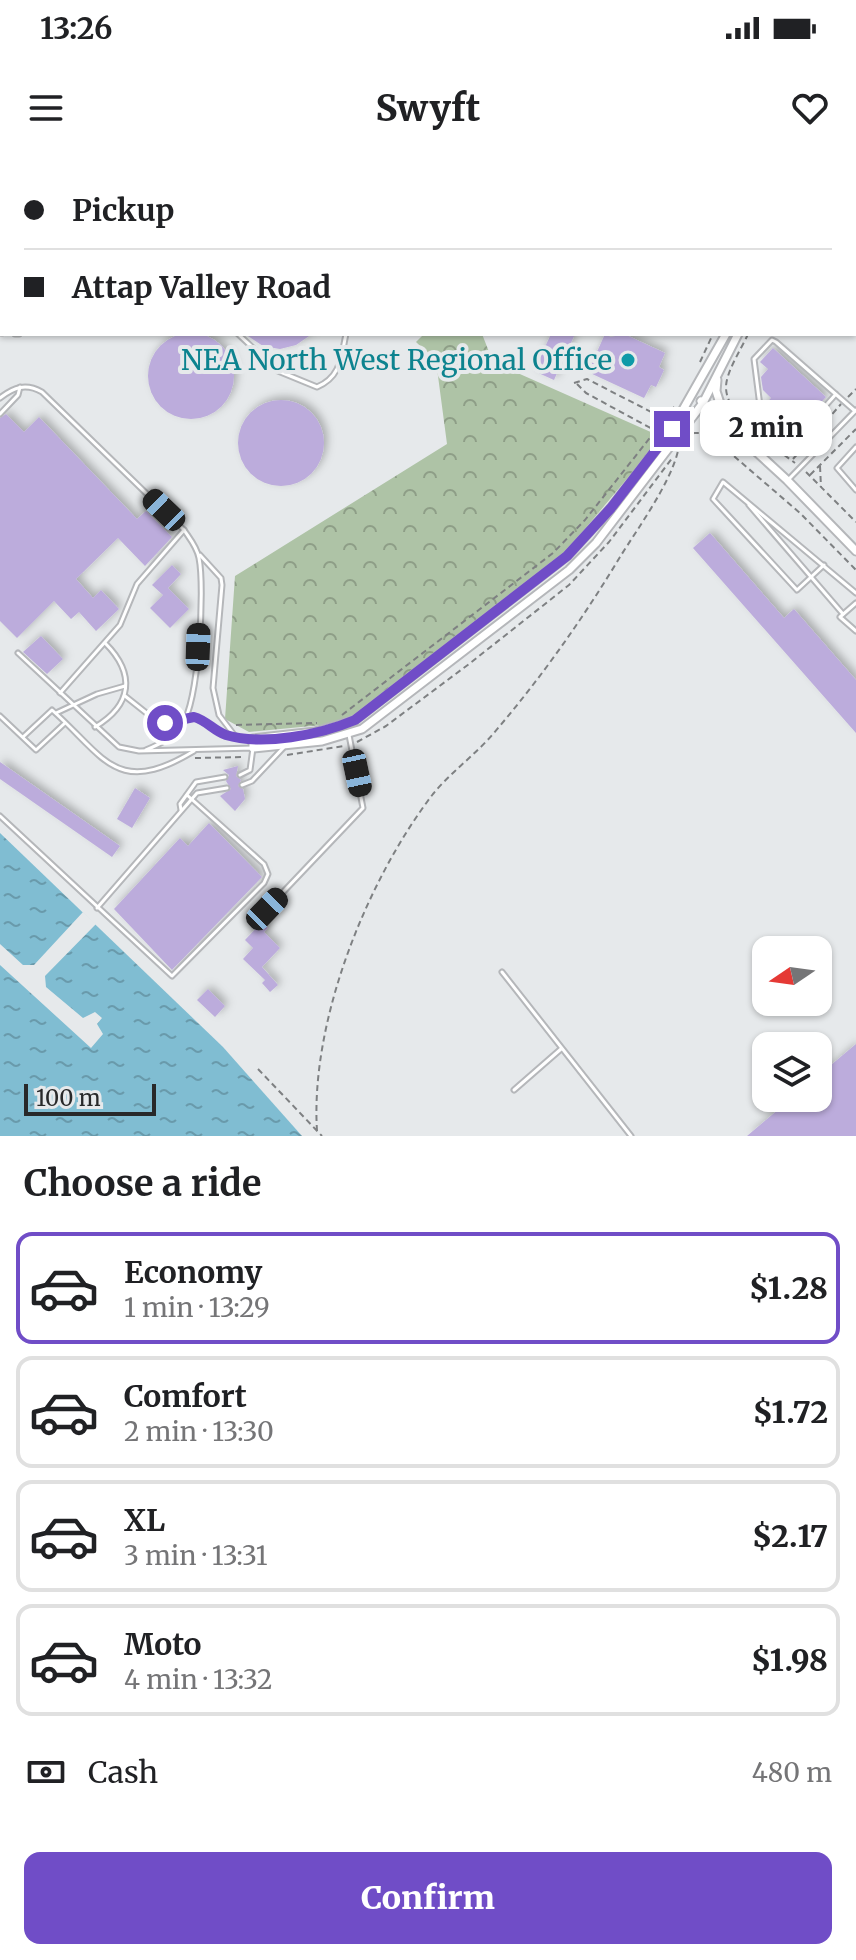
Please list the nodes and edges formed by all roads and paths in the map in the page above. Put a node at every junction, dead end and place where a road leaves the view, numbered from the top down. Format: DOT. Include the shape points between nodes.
graph roads {
  1 [pos="856,163"];
  2 [pos="856,172"];
  3 [pos="240,336"];
  4 [pos="346,336"];
  5 [pos="712,336"];
  6 [pos="725,336"];
  7 [pos="737,336"];
  8 [pos="563,360"];
  9 [pos="568,363"];
  10 [pos="696,370"];
  11 [pos="717,378"];
  12 [pos="20,387"];
  13 [pos="856,389"];
  14 [pos="694,394"];
  15 [pos="836,394"];
  16 [pos="682,395"];
  17 [pos="0,398"];
  18 [pos="844,401"];
  19 [pos="703,403"];
  20 [pos="856,410"];
  21 [pos="0,414"];
  22 [pos="666,420"];
  23 [pos="727,424"];
  24 [pos="699,425"];
  25 [pos="672,429"];
  26 [pos="856,429"];
  27 [pos="699,431"];
  28 [pos="657,432"];
  29 [pos="679,438"];
  30 [pos="856,447"];
  31 [pos="678,450"];
  32 [pos="796,452"];
  33 [pos="785,455"];
  34 [pos="792,460"];
  35 [pos="820,466"];
  36 [pos="809,476"];
  37 [pos="787,480"];
  38 [pos="822,488"];
  39 [pos="856,490"];
  40 [pos="741,496"];
  41 [pos="611,508"];
  42 [pos="620,516"];
  43 [pos="184,530"];
  44 [pos="856,551"];
  45 [pos="198,553"];
  46 [pos="824,565"];
  47 [pos="856,570"];
  48 [pos="811,577"];
  49 [pos="856,593"];
  50 [pos="856,603"];
  51 [pos="843,614"];
  52 [pos="856,631"];
  53 [pos="105,643"];
  54 [pos="18,653"];
  55 [pos="125,686"];
  56 [pos="60,693"];
  57 [pos="125,696"];
  58 [pos="74,707"];
  59 [pos="56,713"];
  60 [pos="0,716"];
  61 [pos="339,717"];
  62 [pos="185,719"];
  63 [pos="328,720"];
  64 [pos="65,723"];
  65 [pos="227,724"];
  66 [pos="95,727"];
  67 [pos="349,735"];
  68 [pos="235,736"];
  69 [pos="23,737"];
  70 [pos="351,745"];
  71 [pos="284,747"];
  72 [pos="253,748"];
  73 [pos="197,749"];
  74 [pos="146,750"];
  75 [pos="276,756"];
  76 [pos="182,758"];
  77 [pos="240,775"];
  78 [pos="225,777"];
  79 [pos="242,785"];
  80 [pos="227,788"];
  81 [pos="187,795"];
  82 [pos="192,799"];
  83 [pos="181,810"];
  84 [pos="0,816"];
  85 [pos="97,908"];
  86 [pos="267,909"];
  87 [pos="502,972"];
  88 [pos="561,1049"];
  89 [pos="258,1069"];
  90 [pos="514,1090"];
  91 [pos="317,1131"];
  92 [pos="322,1136"];
  93 [pos="631,1136"];
  1 -- 2 [label="lane"];
  3 -- 4 [label="lane" via="278,371 317,387 338,370"];
  5 -- 10 [label="path"];
  6 -- 14 [label="street"];
  7 -- 11 [label="street"];
  8 -- 9 [label="lane"];
  11 -- 19 [label="street"];
  11 -- 23 [label="street"];
  12 -- 17 [label="lane"];
  12 -- 21 [label="lane"];
  12 -- 43 [label="lane" via="29,386 50,398"];
  13 -- 18 [label="path"];
  14 -- 19 [label="street"];
  14 -- 25 [label="street"];
  15 -- 15 [label="lane" via="772,340 754,359 762,422 782,442 795,440"];
  15 -- 18 [label="lane"];
  16 -- 22 [label="path"];
  18 -- 20 [label="lane"];
  18 -- 32 [label="path"];
  19 -- 23 [label="street"];
  19 -- 29 [label="street"];
  20 -- 37 [label="lane"];
  22 -- 28 [label="path"];
  22 -- 28 [label="path" via="587,379 576,384"];
  23 -- 37 [label="street"];
  24 -- 27 [label="path"];
  25 -- 29 [label="lane"];
  25 -- 41 [label="street"];
  26 -- 35 [label="path"];
  27 -- 31 [label="path"];
  27 -- 47 [label="path" via="800,513"];
  28 -- 61 [label="path" via="553,553"];
  29 -- 31 [label="path"];
  29 -- 42 [label="street"];
  30 -- 39 [label="lane" via="837,468"];
  31 -- 70 [label="path" via="618,531 569,585 386,726"];
  31 -- 91 [label="path" via="640,526 576,630 492,736 434,793 394,857 358,928 331,1000 318,1067"];
  32 -- 33 [label="path"];
  32 -- 34 [label="path"];
  35 -- 36 [label="path"];
  35 -- 38 [label="path"];
  37 -- 44 [label="street"];
  40 -- 46 [label="lane"];
  40 -- 48 [label="lane"];
  40 -- 48 [label="lane" via="723,482 713,499 797,590"];
  41 -- 42 [label="street"];
  41 -- 72 [label="street" via="567,556 355,720"];
  42 -- 67 [label="street" via="569,570 393,708"];
  43 -- 45 [label="lane"];
  43 -- 53 [label="lane" via="140,580 120,625"];
  45 -- 62 [label="lane" via="197,676"];
  45 -- 65 [label="lane" via="221,578 213,688 219,715"];
  46 -- 48 [label="lane"];
  46 -- 49 [label="lane"];
  48 -- 51 [label="lane"];
  50 -- 51 [label="lane"];
  51 -- 52 [label="lane" via="840,617"];
  53 -- 55 [label="lane" via="120,663"];
  53 -- 56 [label="lane"];
  54 -- 56 [label="lane"];
  55 -- 57 [label="lane"];
  55 -- 58 [label="lane"];
  56 -- 58 [label="lane"];
  57 -- 62 [label="lane" via="159,723"];
  57 -- 66 [label="lane" via="121,708"];
  58 -- 59 [label="lane"];
  58 -- 66 [label="lane"];
  59 -- 64 [label="lane"];
  59 -- 69 [label="lane" via="49,711"];
  60 -- 69 [label="lane"];
  62 -- 68 [label="lane" via="200,718"];
  62 -- 74 [label="lane" via="173,735"];
  63 -- 65 [label="path"];
  64 -- 69 [label="lane" via="38,750"];
  64 -- 76 [label="lane" via="101,760 123,770 153,769"];
  65 -- 68 [label="lane"];
  66 -- 74 [label="lane" via="119,747"];
  67 -- 70 [label="lane"];
  67 -- 71 [label="street"];
  68 -- 72 [label="lane"];
  70 -- 75 [label="path"];
  70 -- 86 [label="lane" via="363,808"];
  71 -- 72 [label="street"];
  71 -- 75 [label="lane"];
  72 -- 73 [label="lane"];
  72 -- 76 [label="path"];
  72 -- 77 [label="lane" via="249,772"];
  73 -- 74 [label="lane"];
  73 -- 76 [label="lane"];
  75 -- 79 [label="lane"];
  78 -- 81 [label="lane" via="198,780"];
  80 -- 82 [label="lane" via="200,792"];
  81 -- 82 [label="lane"];
  81 -- 83 [label="lane"];
  82 -- 83 [label="lane"];
  82 -- 85 [label="lane" via="264,864 268,878 176,974 169,975"];
  83 -- 85 [label="lane"];
  84 -- 85 [label="lane"];
  87 -- 88 [label="lane"];
  88 -- 90 [label="lane"];
  88 -- 93 [label="lane"];
  89 -- 91 [label="path"];
  91 -- 92 [label="path"];
}
